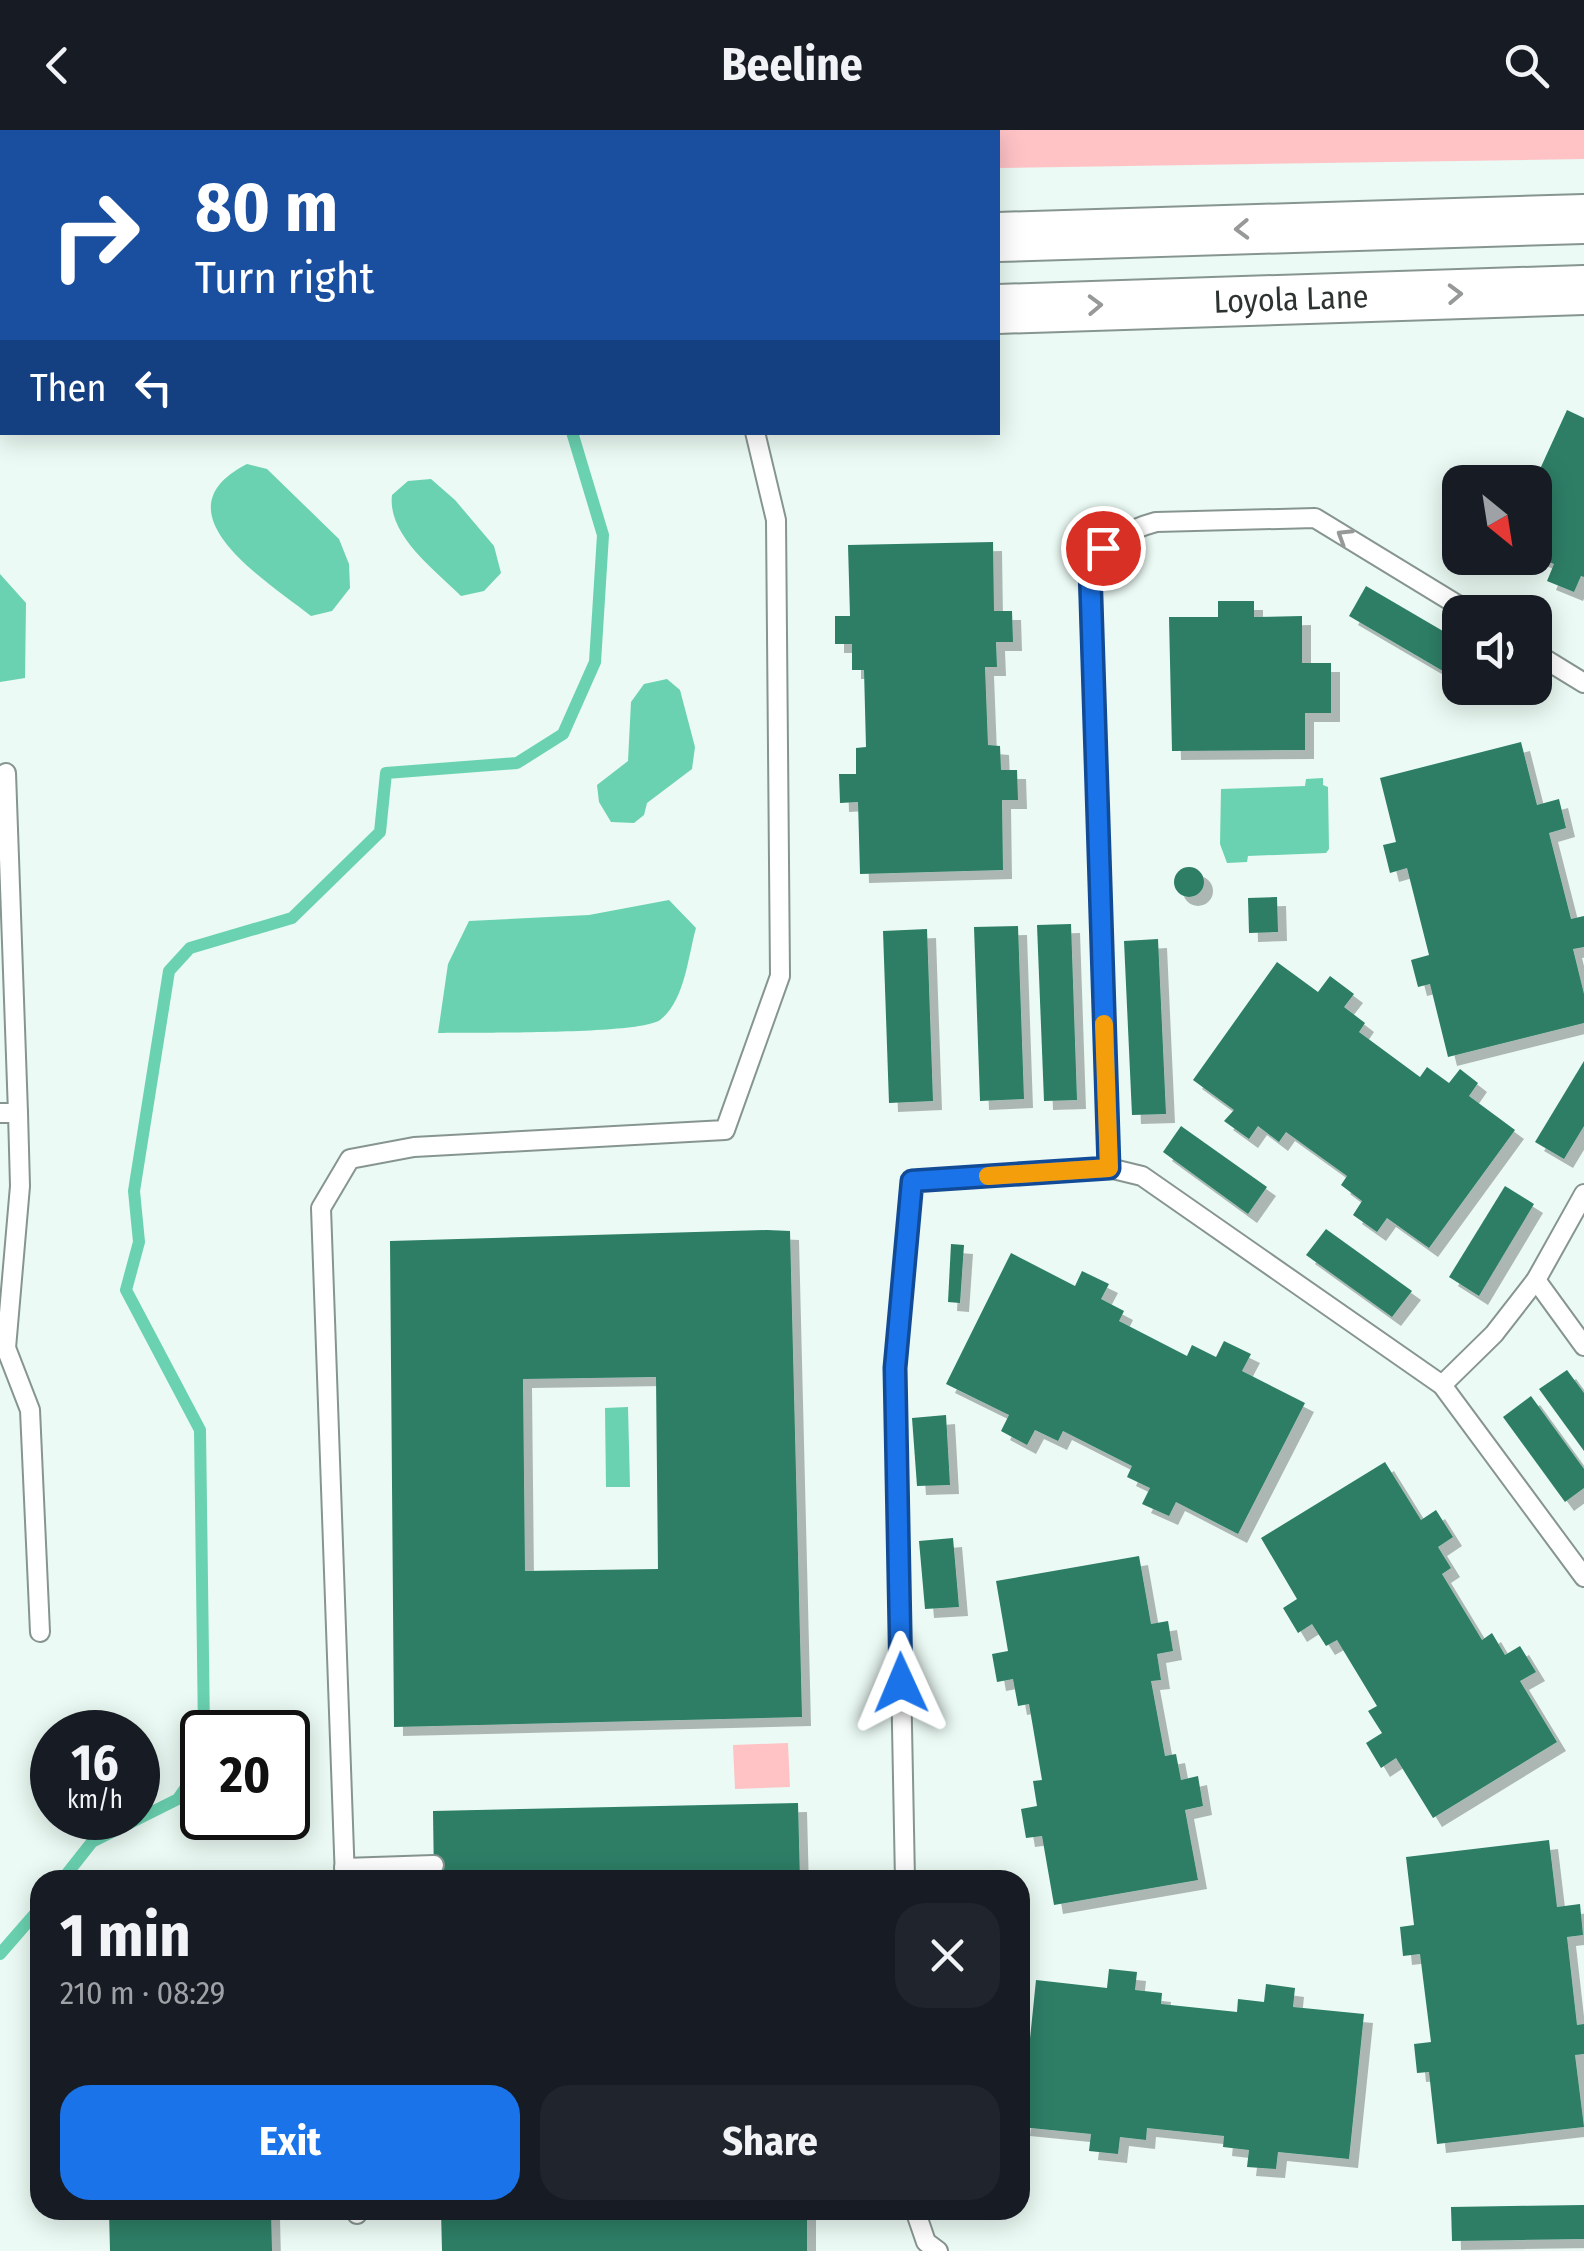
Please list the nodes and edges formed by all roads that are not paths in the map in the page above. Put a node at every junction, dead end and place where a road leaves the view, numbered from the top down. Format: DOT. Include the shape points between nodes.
graph roads {
  1 [pos="1584,220"];
  2 [pos="1380,225"];
  3 [pos="1309,227"];
  4 [pos="1000,237"];
  5 [pos="1584,290"];
  6 [pos="1380,296"];
  7 [pos="1310,298"];
  8 [pos="1000,309"];
  9 [pos="756,435"];
  10 [pos="1442,596"];
  11 [pos="1552,663"];
  12 [pos="1584,683"];
  13 [pos="6,773"];
  14 [pos="9,1113"];
  15 [pos="1109,1168"];
  16 [pos="1584,1194"];
  17 [pos="1536,1280"];
  18 [pos="1584,1346"];
  19 [pos="3,1348"];
  20 [pos="1442,1384"];
  21 [pos="1584,1576"];
  22 [pos="40,1632"];
  23 [pos="434,1865"];
  24 [pos="345,1870"];
  25 [pos="385,1870"];
  26 [pos="906,1870"];
  27 [pos="918,2220"];
  28 [pos="938,2251"];
  1 -- 2 [label="main road"];
  2 -- 3 [label="main road"];
  2 -- 6 [label="main road"];
  3 -- 4 [label="main road, one-way"];
  3 -- 7 [label="main road"];
  6 -- 5 [label="main road, Loyola Lane, one-way"];
  6 -- 7 [label="main road, Loyola Lane"];
  8 -- 7 [label="main road, Loyola Lane, one-way"];
  9 -- 24 [label="lane" via="776,520 780,976 726,1130 414,1147 350,1159 320,1208"];
  10 -- 15 [label="lane, one-way" via="1315,518 1156,522 1131,528 1103,548 1090,568"];
  11 -- 12 [label="lane"];
  13 -- 14 [label="lane"];
  14 -- 19 [label="lane" via="20,1186"];
  15 -- 20 [label="lane" via="1142,1176"];
  15 -- 26 [label="lane" via="912,1181 895,1368"];
  16 -- 17 [label="lane"];
  17 -- 18 [label="lane"];
  17 -- 20 [label="lane" via="1494,1334"];
  19 -- 22 [label="lane" via="30,1410"];
  20 -- 21 [label="lane"];
  23 -- 25 [label="lane"];
  27 -- 28 [label="lane" via="926,2242"];
}
